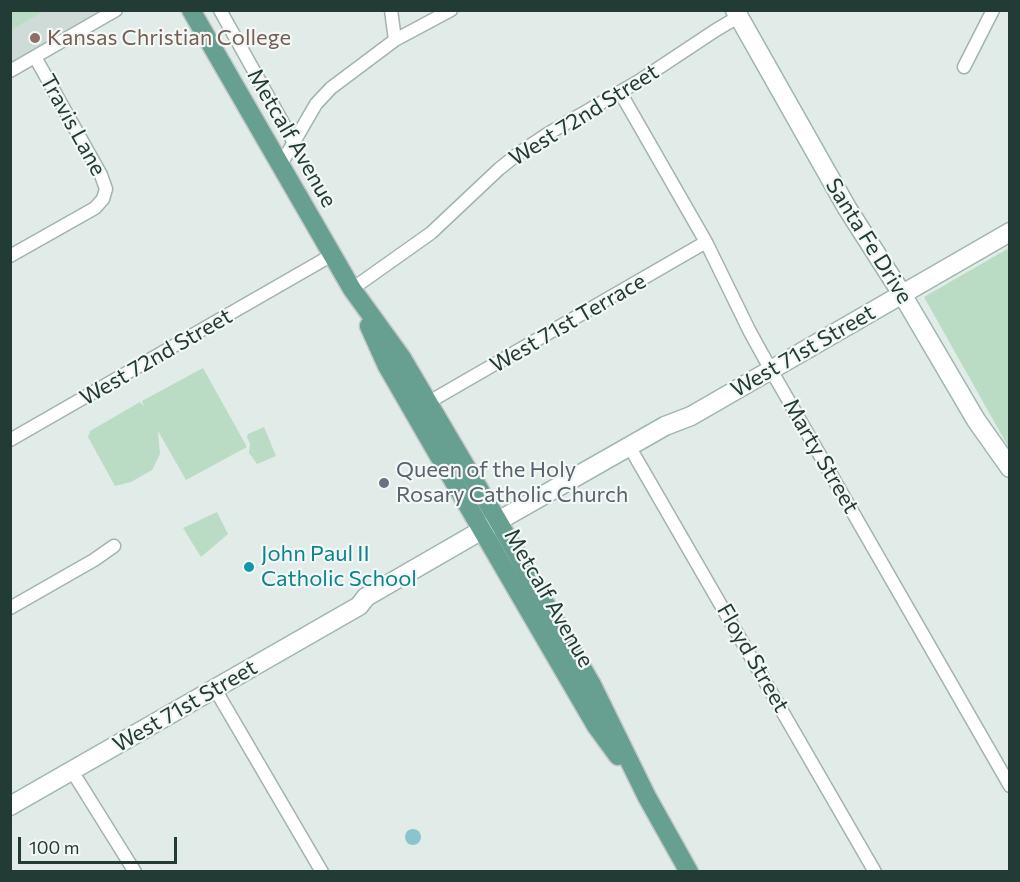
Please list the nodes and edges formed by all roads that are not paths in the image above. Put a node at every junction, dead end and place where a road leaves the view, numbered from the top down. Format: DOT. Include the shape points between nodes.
graph roads {
  1 [pos="116,10"];
  2 [pos="191,10"];
  3 [pos="220,10"];
  4 [pos="391,10"];
  5 [pos="451,10"];
  6 [pos="993,10"];
  7 [pos="736,14"];
  8 [pos="395,40"];
  9 [pos="35,57"];
  10 [pos="964,67"];
  11 [pos="10,70"];
  12 [pos="620,92"];
  13 [pos="294,141"];
  14 [pos="280,166"];
  15 [pos="1010,232"];
  16 [pos="706,242"];
  17 [pos="332,255"];
  18 [pos="10,256"];
  19 [pos="352,289"];
  20 [pos="902,294"];
  21 [pos="771,370"];
  22 [pos="429,402"];
  23 [pos="10,440"];
  24 [pos="632,451"];
  25 [pos="1010,468"];
  26 [pos="501,526"];
  27 [pos="485,535"];
  28 [pos="114,546"];
  29 [pos="10,608"];
  30 [pos="216,689"];
  31 [pos="72,771"];
  32 [pos="1010,786"];
  33 [pos="647,797"];
  34 [pos="10,806"];
  35 [pos="135,872"];
  36 [pos="322,872"];
  37 [pos="689,872"];
  38 [pos="875,872"];
  1 -- 9 [label="street"];
  2 -- 14 [label="main road, Metcalf Avenue"];
  3 -- 13 [label="street"];
  4 -- 8 [label="street"];
  5 -- 8 [label="street"];
  6 -- 10 [label="street"];
  7 -- 12 [label="street, West 72nd Street"];
  7 -- 20 [label="street, Santa Fe Drive" via="847,208"];
  8 -- 13 [label="street" via="331,88 316,104"];
  9 -- 11 [label="street"];
  9 -- 18 [label="street, Travis Lane" via="106,187 94,208"];
  12 -- 16 [label="street, Marty Street"];
  12 -- 19 [label="street, West 72nd Street" via="519,153 431,233"];
  13 -- 14 [label="street"];
  14 -- 17 [label="main road, Metcalf Avenue"];
  15 -- 20 [label="street, West 71st Street"];
  16 -- 21 [label="street, Marty Street"];
  16 -- 22 [label="street, West 71st Terrace"];
  17 -- 19 [label="main road, Metcalf Avenue"];
  17 -- 23 [label="street, West 72nd Street"];
  19 -- 22 [label="main road, Metcalf Avenue"];
  19 -- 27 [label="main road, Metcalf Avenue" via="387,366"];
  20 -- 21 [label="street, West 71st Street"];
  20 -- 25 [label="street, Santa Fe Drive" via="976,420"];
  21 -- 24 [label="street, West 71st Street" via="691,416 665,426"];
  21 -- 32 [label="street, Marty Street"];
  22 -- 26 [label="main road, Metcalf Avenue"];
  24 -- 26 [label="street, West 71st Street"];
  24 -- 38 [label="street, Floyd Street"];
  26 -- 27 [label="street, West 71st Street"];
  26 -- 33 [label="main road, Metcalf Avenue" via="592,685"];
  27 -- 30 [label="street, West 71st Street" via="366,597 359,606"];
  27 -- 33 [label="main road, Metcalf Avenue" via="596,726"];
  28 -- 29 [label="street"];
  30 -- 31 [label="street, West 71st Street"];
  30 -- 36 [label="street"];
  31 -- 34 [label="street, West 71st Street"];
  31 -- 35 [label="street"];
  33 -- 37 [label="main road, Metcalf Avenue"];
}
